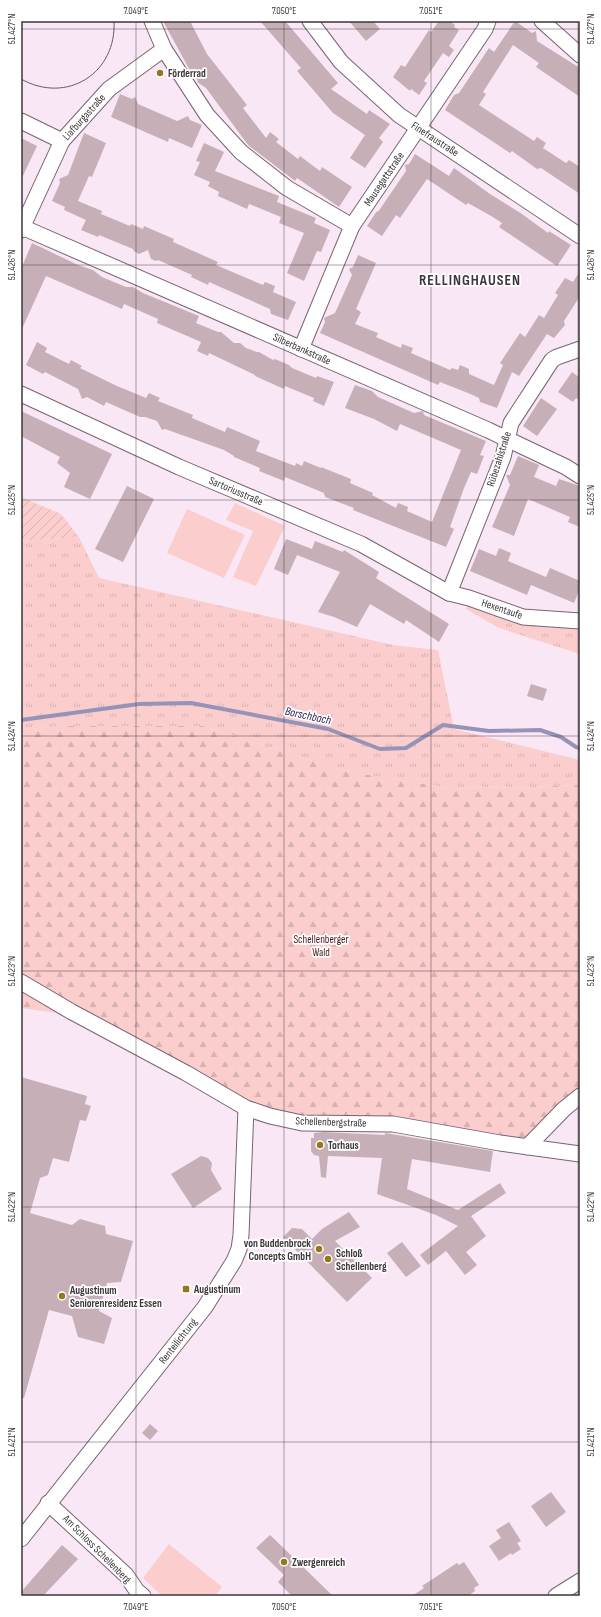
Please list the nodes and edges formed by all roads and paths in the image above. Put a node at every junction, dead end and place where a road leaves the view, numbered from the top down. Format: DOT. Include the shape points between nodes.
graph roads {
  1 [pos="152,21"];
  2 [pos="310,21"];
  3 [pos="488,21"];
  4 [pos="542,21"];
  5 [pos="164,49"];
  6 [pos="580,55"];
  7 [pos="21,121"];
  8 [pos="419,128"];
  9 [pos="62,141"];
  10 [pos="352,226"];
  11 [pos="22,228"];
  12 [pos="580,236"];
  13 [pos="301,348"];
  14 [pos="580,349"];
  15 [pos="21,394"];
  16 [pos="506,440"];
  17 [pos="580,476"];
  18 [pos="449,593"];
  19 [pos="580,621"];
  20 [pos="21,982"];
  21 [pos="580,1096"];
  22 [pos="246,1108"];
  23 [pos="527,1147"];
  24 [pos="580,1154"];
  25 [pos="48,1503"];
  26 [pos="21,1539"];
  27 [pos="580,1580"];
  28 [pos="143,1596"];
  29 [pos="556,1596"];
  1 -- 5 [label="street"];
  2 -- 8 [label="street, Finefraustraße" via="341,62 399,115"];
  3 -- 8 [label="street, Mausegattstraße"];
  4 -- 6 [label="street"];
  5 -- 9 [label="street, Liafburgastraße" via="109,89"];
  5 -- 10 [label="street" via="207,115 241,152 287,188"];
  7 -- 9 [label="street"];
  8 -- 10 [label="street, Mausegattstraße"];
  8 -- 12 [label="street, Finefraustraße"];
  9 -- 11 [label="street, Liafburgastraße"];
  10 -- 13 [label="street, Mausegattstraße"];
  11 -- 13 [label="street, Silberbankstraße"];
  13 -- 16 [label="street, Silberbankstraße"];
  14 -- 16 [label="street, Rübezahlstraße" via="552,360 511,423"];
  15 -- 18 [label="street, Sartoriusstraße" via="179,467 361,544"];
  16 -- 17 [label="street, Silberbankstraße"];
  16 -- 18 [label="street, Rübezahlstraße" via="503,457"];
  18 -- 19 [label="street, Hexentaufe" via="523,617"];
  20 -- 22 [label="street, Schellenbergstraße" via="186,1072"];
  21 -- 23 [label="street"];
  22 -- 23 [label="street, Schellenbergstraße" via="299,1123 393,1124"];
  22 -- 25 [label="street, Renteilichtung" via="241,1235 234,1261 205,1307"];
  23 -- 24 [label="street, Schellenbergstraße"];
  25 -- 26 [label="street, Renteilichtung"];
  25 -- 28 [label="street, Am Schloss Schellenberg" via="126,1575"];
  27 -- 29 [label="street"];
}
